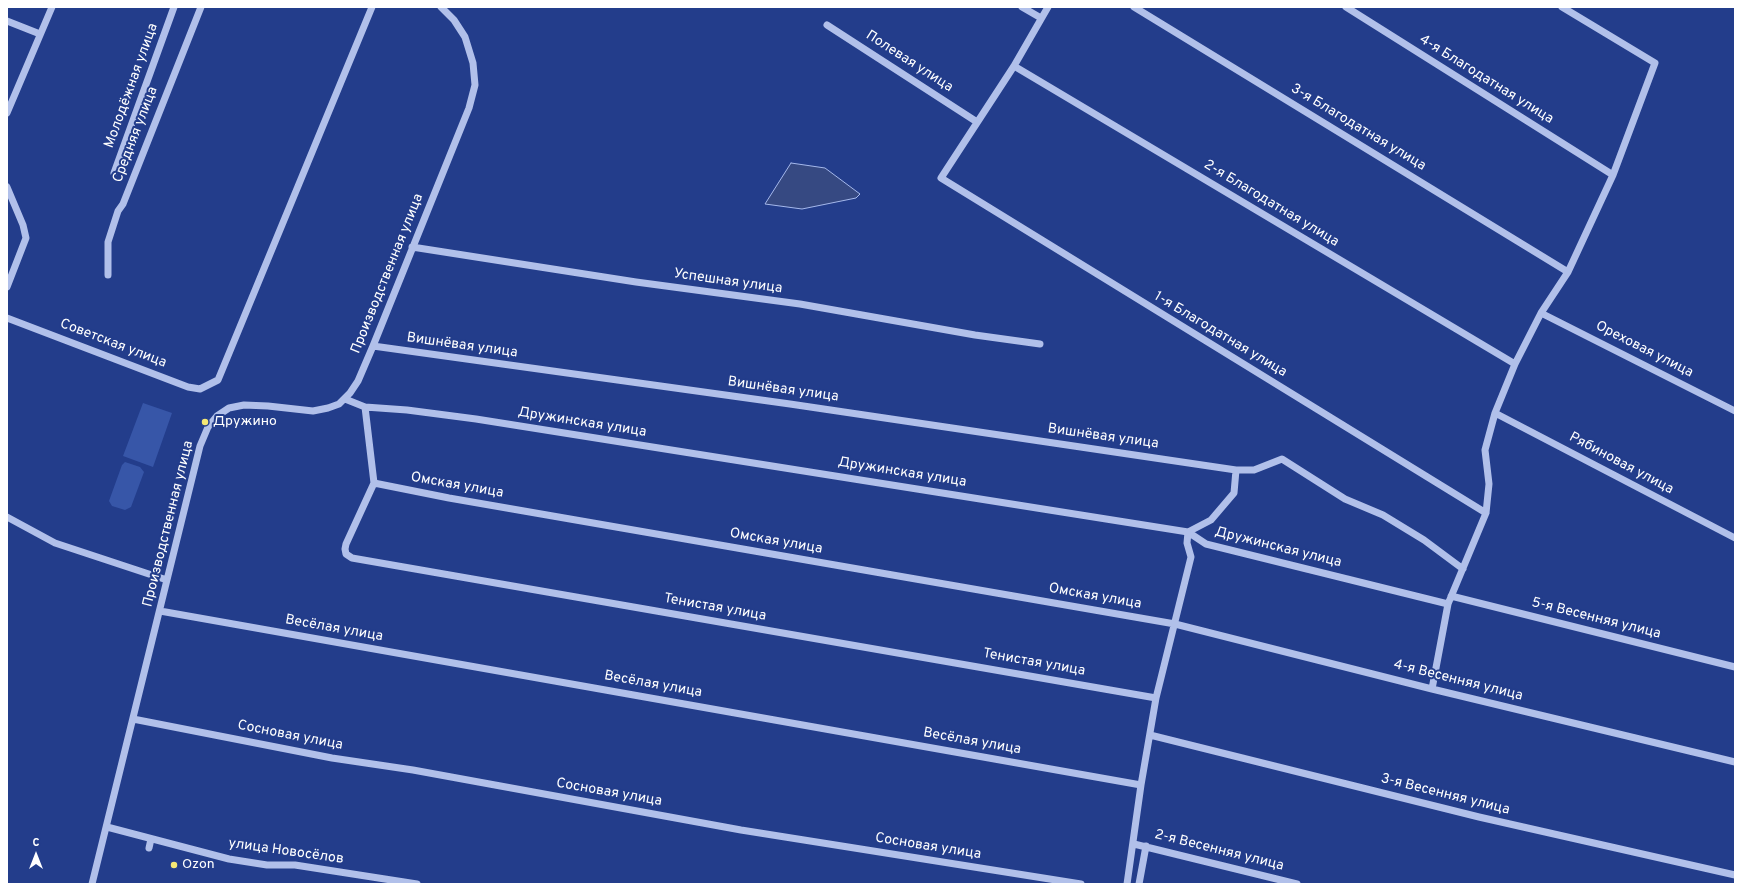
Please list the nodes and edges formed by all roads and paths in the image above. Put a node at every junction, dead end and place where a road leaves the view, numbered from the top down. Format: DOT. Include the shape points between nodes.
graph roads {
  1 [pos="52,7"];
  2 [pos="174,7"];
  3 [pos="201,7"];
  4 [pos="372,7"];
  5 [pos="441,7"];
  6 [pos="1022,7"];
  7 [pos="1048,7"];
  8 [pos="1134,7"];
  9 [pos="1346,7"];
  10 [pos="1562,7"];
  11 [pos="1041,18"];
  12 [pos="7,21"];
  13 [pos="827,25"];
  14 [pos="40,34"];
  15 [pos="1014,66"];
  16 [pos="7,113"];
  17 [pos="976,122"];
  18 [pos="114,173"];
  19 [pos="1613,175"];
  20 [pos="7,187"];
  21 [pos="412,247"];
  22 [pos="1568,272"];
  23 [pos="108,275"];
  24 [pos="7,287"];
  25 [pos="1541,312"];
  26 [pos="7,318"];
  27 [pos="1040,344"];
  28 [pos="372,346"];
  29 [pos="1515,364"];
  30 [pos="345,399"];
  31 [pos="365,408"];
  32 [pos="1735,411"];
  33 [pos="1495,413"];
  34 [pos="1236,470"];
  35 [pos="374,483"];
  36 [pos="1486,513"];
  37 [pos="7,517"];
  38 [pos="1188,532"];
  39 [pos="1735,538"];
  40 [pos="1463,569"];
  41 [pos="166,580"];
  42 [pos="1451,596"];
  43 [pos="1448,604"];
  44 [pos="160,611"];
  45 [pos="1175,624"];
  46 [pos="1735,667"];
  47 [pos="1432,689"];
  48 [pos="1156,698"];
  49 [pos="133,719"];
  50 [pos="1150,735"];
  51 [pos="1735,762"];
  52 [pos="1141,785"];
  53 [pos="107,827"];
  54 [pos="151,839"];
  55 [pos="1134,844"];
  56 [pos="1146,846"];
  57 [pos="149,848"];
  58 [pos="1735,875"];
  59 [pos="92,884"];
  60 [pos="417,884"];
  61 [pos="1081,884"];
  62 [pos="1127,884"];
  63 [pos="1139,884"];
  64 [pos="1297,884"];
  1 -- 14 [label="street"];
  2 -- 18 [label="street, Молодёжная улица"];
  3 -- 23 [label="street, Средняя улица" via="118,211 108,242"];
  4 -- 26 [label="street, Советская улица" via="218,380 200,389 188,387"];
  5 -- 21 [label="street, Производственная улица" via="454,20 465,37 473,63 475,85 469,108"];
  6 -- 11 [label="street"];
  7 -- 11 [label="street"];
  8 -- 22 [label="street, 3-я Благодатная улица"];
  9 -- 19 [label="street, 4-я Благодатная улица"];
  10 -- 19 [label="street" via="1655,64"];
  11 -- 15 [label="street"];
  12 -- 14 [label="street"];
  13 -- 17 [label="street, Полевая улица"];
  14 -- 16 [label="street"];
  15 -- 17 [label="street"];
  15 -- 29 [label="street, 2-я Благодатная улица"];
  17 -- 36 [label="street, 1-я Благодатная улица" via="941,178"];
  19 -- 22 [label="street"];
  20 -- 24 [label="street" via="26,238"];
  21 -- 27 [label="street, Успешная улица" via="636,282 800,304"];
  21 -- 28 [label="street, Производственная улица"];
  22 -- 25 [label="street"];
  25 -- 29 [label="street"];
  25 -- 32 [label="street, Ореховая улица"];
  28 -- 30 [label="street, Производственная улица" via="358,381"];
  28 -- 34 [label="street, Вишнёвая улица" via="798,405"];
  29 -- 33 [label="street"];
  30 -- 31 [label="street, Дружинская улица"];
  30 -- 41 [label="street, Производственная улица" via="318,410 244,405 230,408 217,416 200,446"];
  31 -- 35 [label="street"];
  31 -- 38 [label="street, Дружинская улица" via="407,410 476,419"];
  33 -- 36 [label="street" via="1485,450 1489,484"];
  33 -- 39 [label="street, Рябиновая улица"];
  34 -- 38 [label="street" via="1234,493 1211,520"];
  34 -- 40 [label="street, Вишнёвая улица" via="1254,470 1282,459 1345,499 1383,515 1424,540"];
  35 -- 45 [label="street, Омская улица"];
  35 -- 48 [label="street, Тенистая улица" via="346,544 346,554 352,558"];
  36 -- 40 [label="street"];
  37 -- 41 [label="street" via="56,543"];
  38 -- 43 [label="street, Дружинская улица" via="1206,544"];
  38 -- 45 [label="street" via="1187,543 1192,557"];
  40 -- 42 [label="street"];
  41 -- 44 [label="street, Производственная улица"];
  42 -- 43 [label="street"];
  42 -- 46 [label="street, 5-я Весенняя улица"];
  43 -- 47 [label="street"];
  44 -- 49 [label="street, Производственная улица"];
  44 -- 52 [label="street, Весёлая улица"];
  45 -- 47 [label="street, 4-я Весенняя улица"];
  45 -- 48 [label="street"];
  47 -- 51 [label="street, 4-я Весенняя улица"];
  48 -- 50 [label="street"];
  49 -- 53 [label="street, Производственная улица"];
  49 -- 61 [label="street, Сосновая улица" via="332,758 413,770 741,830"];
  50 -- 52 [label="street"];
  50 -- 58 [label="street, 3-я Весенняя улица" via="1479,817"];
  52 -- 55 [label="street"];
  53 -- 54 [label="street, улица Новосёлов"];
  53 -- 59 [label="street, Производственная улица"];
  54 -- 57 [label="street"];
  54 -- 60 [label="street, улица Новосёлов" via="267,865 295,865"];
  55 -- 56 [label="street, 2-я Весенняя улица"];
  55 -- 62 [label="street"];
  56 -- 63 [label="street"];
  56 -- 64 [label="street, 2-я Весенняя улица"];
}
